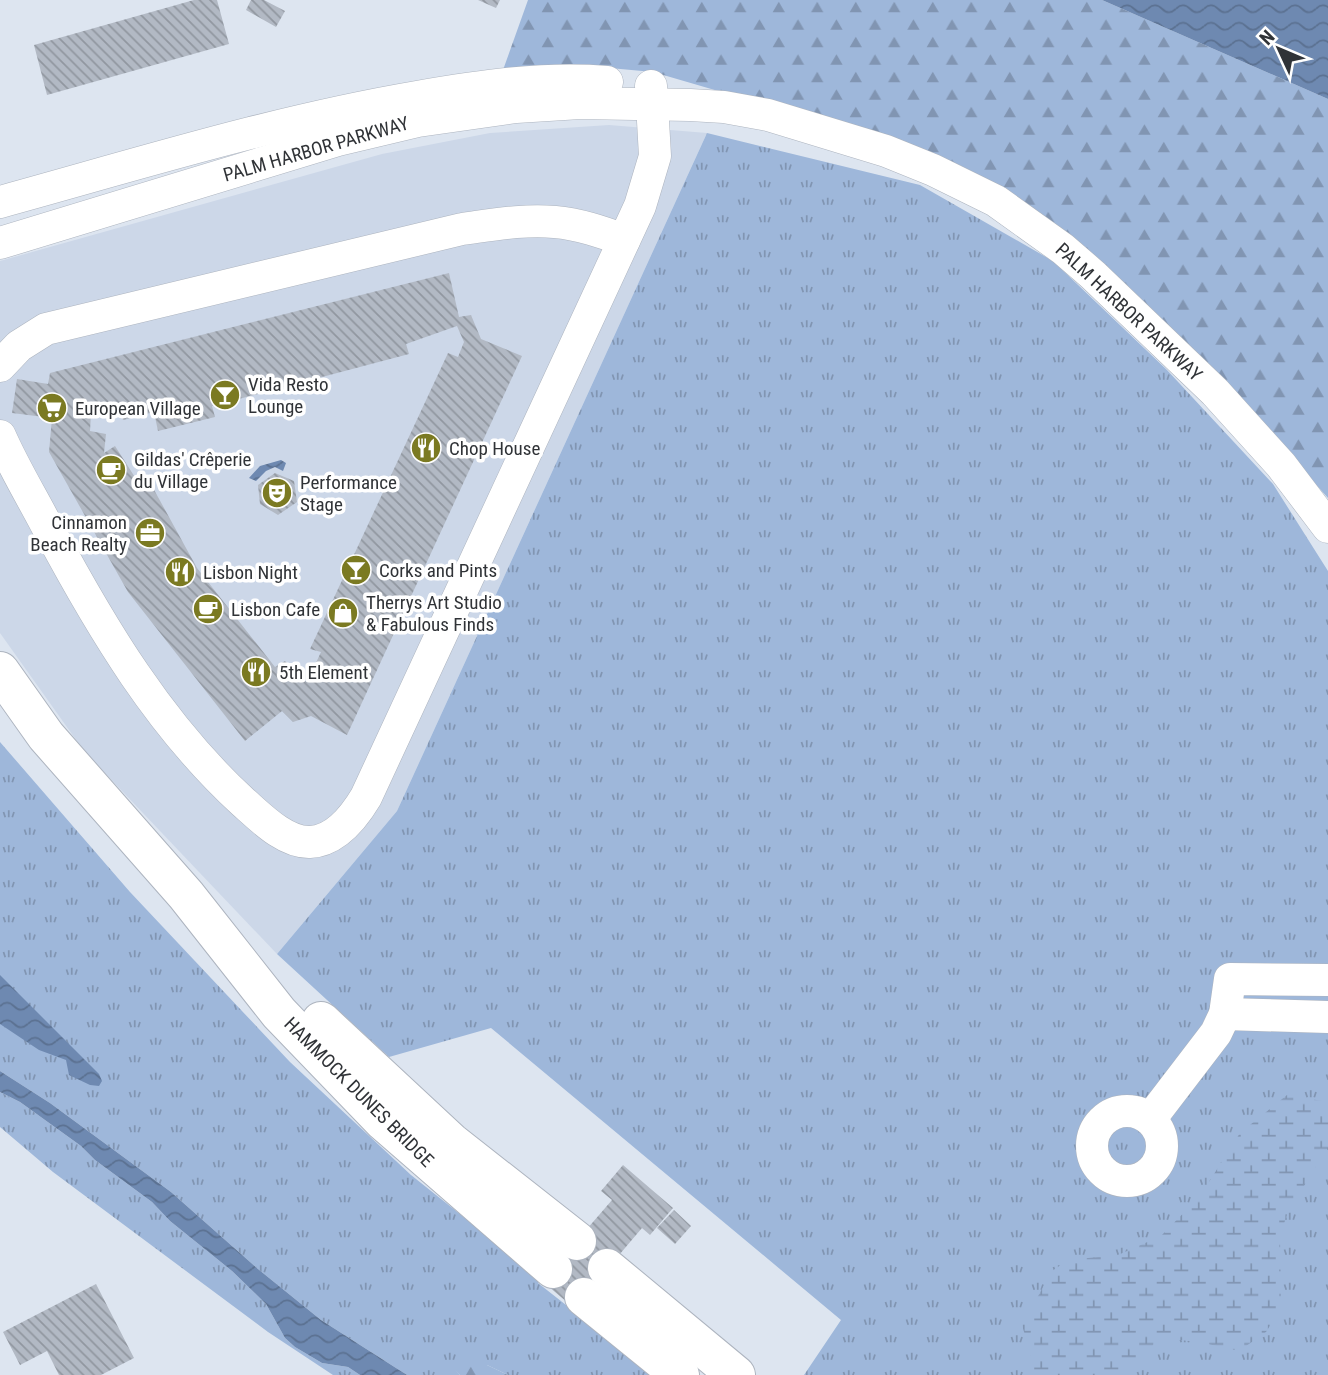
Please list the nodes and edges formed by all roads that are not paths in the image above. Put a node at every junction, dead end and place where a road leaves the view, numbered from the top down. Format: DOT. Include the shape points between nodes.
graph roads {
  1 [pos="651,95"];
  2 [pos="0,202"];
  3 [pos="624,240"];
  4 [pos="0,243"];
  5 [pos="0,366"];
  6 [pos="2,444"];
  7 [pos="1328,527"];
  8 [pos="0,671"];
  9 [pos="1328,980"];
  10 [pos="1225,1014"];
  11 [pos="1328,1017"];
  12 [pos="1151,1118"];
  13 [pos="565,1255"];
  14 [pos="732,1372"];
  15 [pos="680,1375"];
  1 -- 2 [label="street, PALM HARBOR PARKWAY" via="590,81 478,87 324,115"];
  1 -- 3 [label="street" via="656,143 652,170"];
  1 -- 4 [label="street, PALM HARBOR PARKWAY" via="516,107 392,126"];
  1 -- 7 [label="street, PALM HARBOR PARKWAY" via="768,115 886,151 996,201 1093,275 1215,392 1281,465"];
  3 -- 5 [label="street" via="555,222 462,229 46,329 19,346"];
  3 -- 6 [label="street" via="366,797 341,828 317,841 286,835 252,811 168,721 95,613"];
  8 -- 13 [label="main road, HAMMOCK DUNES BRIDGE" via="46,736 186,895"];
  9 -- 10 [label="street" via="1230,979"];
  10 -- 11 [label="street"];
  10 -- 12 [label="street" via="1216,1033"];
  14 -- 15 [label="main road" via="596,1282"];
}
